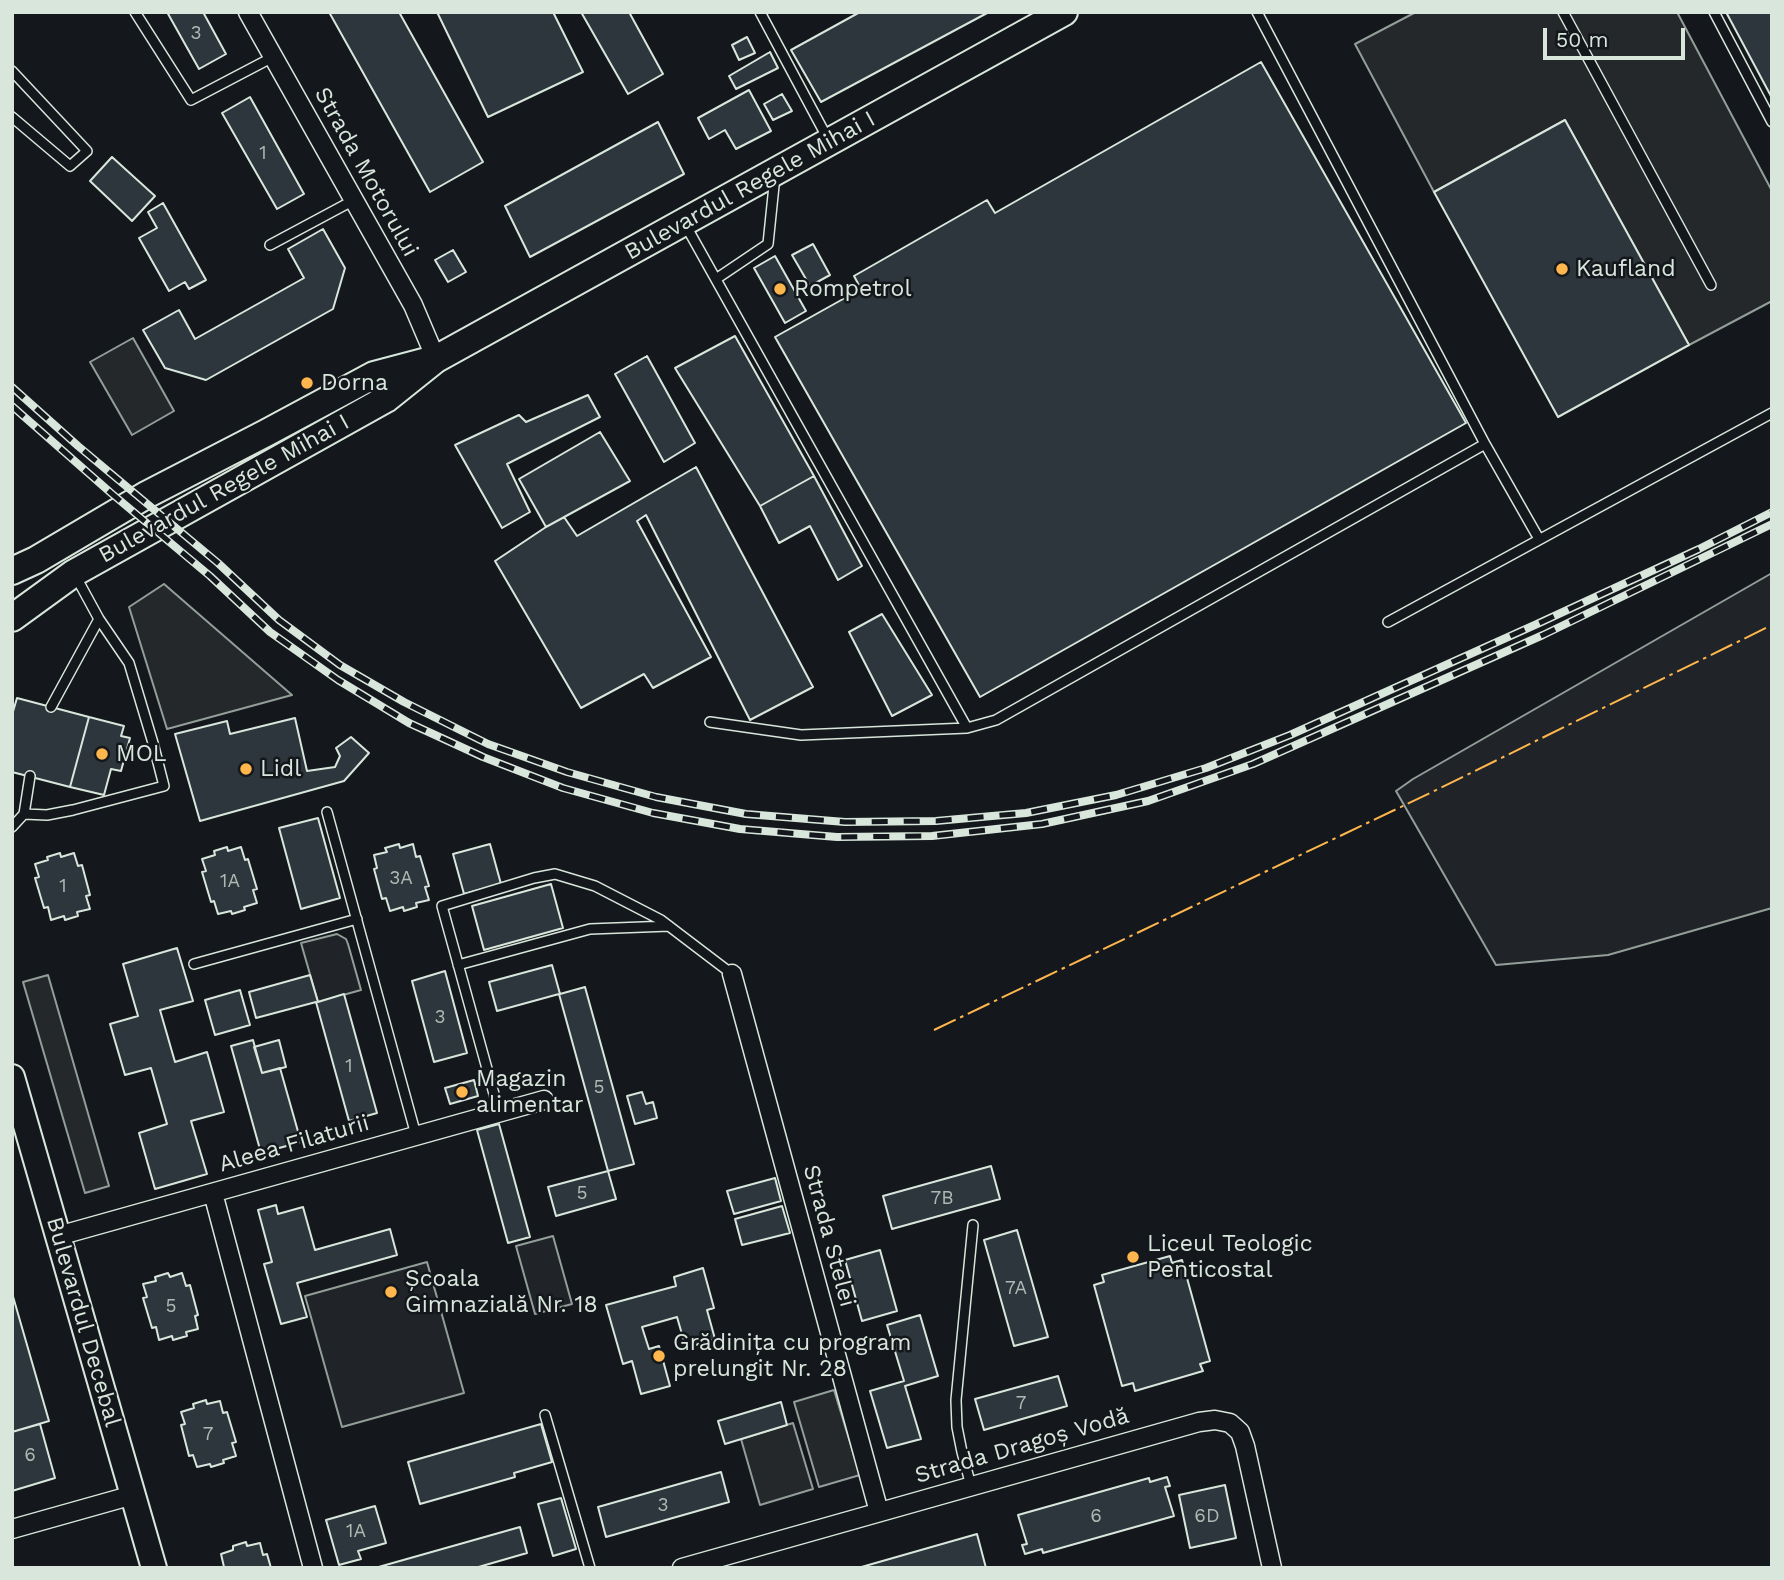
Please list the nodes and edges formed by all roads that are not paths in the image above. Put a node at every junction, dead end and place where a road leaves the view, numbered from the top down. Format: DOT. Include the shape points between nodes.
graph roads {
  1 [pos="135,12"];
  2 [pos="248,12"];
  3 [pos="760,12"];
  4 [pos="1063,12"];
  5 [pos="1257,12"];
  6 [pos="1563,12"];
  7 [pos="1714,12"];
  8 [pos="273,57"];
  9 [pos="12,71"];
  10 [pos="12,117"];
  11 [pos="1772,122"];
  12 [pos="830,142"];
  13 [pos="775,172"];
  14 [pos="354,200"];
  15 [pos="684,223"];
  16 [pos="270,245"];
  17 [pos="716,279"];
  18 [pos="1711,285"];
  19 [pos="436,359"];
  20 [pos="1772,413"];
  21 [pos="1485,444"];
  22 [pos="1539,539"];
  23 [pos="12,571"];
  24 [pos="74,573"];
  25 [pos="12,618"];
  26 [pos="99,619"];
  27 [pos="1388,622"];
  28 [pos="51,707"];
  29 [pos="710,722"];
  30 [pos="967,728"];
  31 [pos="30,776"];
  32 [pos="327,812"];
  33 [pos="24,814"];
  34 [pos="12,827"];
  35 [pos="357,919"];
  36 [pos="669,926"];
  37 [pos="194,964"];
  38 [pos="458,965"];
  39 [pos="732,974"];
  40 [pos="12,1077"];
  41 [pos="544,1100"];
  42 [pos="499,1112"];
  43 [pos="416,1135"];
  44 [pos="213,1193"];
  45 [pos="974,1225"];
  46 [pos="58,1236"];
  47 [pos="545,1415"];
  48 [pos="971,1486"];
  49 [pos="133,1494"];
  50 [pos="879,1512"];
  51 [pos="12,1529"];
  52 [pos="154,1568"];
  53 [pos="313,1568"];
  54 [pos="590,1568"];
  55 [pos="681,1568"];
  56 [pos="1272,1568"];
  1 -- 8 [label="lane" via="191,100"];
  2 -- 8 [label="street, Strada Motorului"];
  3 -- 12 [label="lane"];
  4 -- 12 [label="main road, Bulevardul Regele Mihai I"];
  5 -- 21 [label="lane"];
  6 -- 18 [label="lane"];
  7 -- 11 [label="lane"];
  8 -- 14 [label="street, Strada Motorului"];
  9 -- 10 [label="lane" via="87,151 69,166"];
  12 -- 13 [label="main road, Bulevardul Regele Mihai I"];
  13 -- 15 [label="main road, Bulevardul Regele Mihai I"];
  13 -- 17 [label="lane" via="768,244"];
  14 -- 16 [label="lane"];
  14 -- 19 [label="street, Strada Motorului" via="413,305"];
  15 -- 17 [label="lane"];
  15 -- 19 [label="main road, Bulevardul Regele Mihai I"];
  17 -- 30 [label="lane"];
  19 -- 23 [label="main road, Bulevardul Regele Mihai I" via="374,375"];
  19 -- 24 [label="main road, Bulevardul Regele Mihai I" via="386,399"];
  20 -- 22 [label="lane"];
  21 -- 22 [label="lane"];
  21 -- 30 [label="lane" via="996,720"];
  22 -- 27 [label="lane"];
  24 -- 25 [label="main road, Bulevardul Regele Mihai I"];
  24 -- 26 [label="lane"];
  26 -- 28 [label="lane"];
  26 -- 33 [label="lane" via="129,663 164,786 73,810"];
  29 -- 30 [label="lane" via="801,735"];
  31 -- 33 [label="lane"];
  32 -- 35 [label="lane"];
  33 -- 34 [label="lane"];
  35 -- 37 [label="lane"];
  35 -- 43 [label="lane"];
  36 -- 38 [label="lane" via="590,929"];
  36 -- 38 [label="lane" via="595,886 555,874 442,906"];
  36 -- 39 [label="lane"];
  38 -- 42 [label="lane"];
  39 -- 50 [label="street, Strada Stelei"];
  40 -- 46 [label="main road, Bulevardul Decebal"];
  41 -- 42 [label="street, Aleea Filaturii"];
  42 -- 43 [label="street, Aleea Filaturii"];
  43 -- 44 [label="street, Aleea Filaturii"];
  44 -- 46 [label="street, Aleea Filaturii"];
  44 -- 53 [label="street"];
  45 -- 48 [label="lane" via="956,1400 957,1427"];
  46 -- 49 [label="main road, Bulevardul Decebal"];
  47 -- 54 [label="lane"];
  48 -- 50 [label="street, Strada Dragoș Vodă"];
  48 -- 56 [label="street, Strada Dragoș Vodă" via="1199,1422 1230,1423 1245,1446"];
  49 -- 51 [label="street"];
  49 -- 52 [label="main road, Bulevardul Decebal"];
  50 -- 55 [label="street, Strada Dragoș Vodă"];
}
